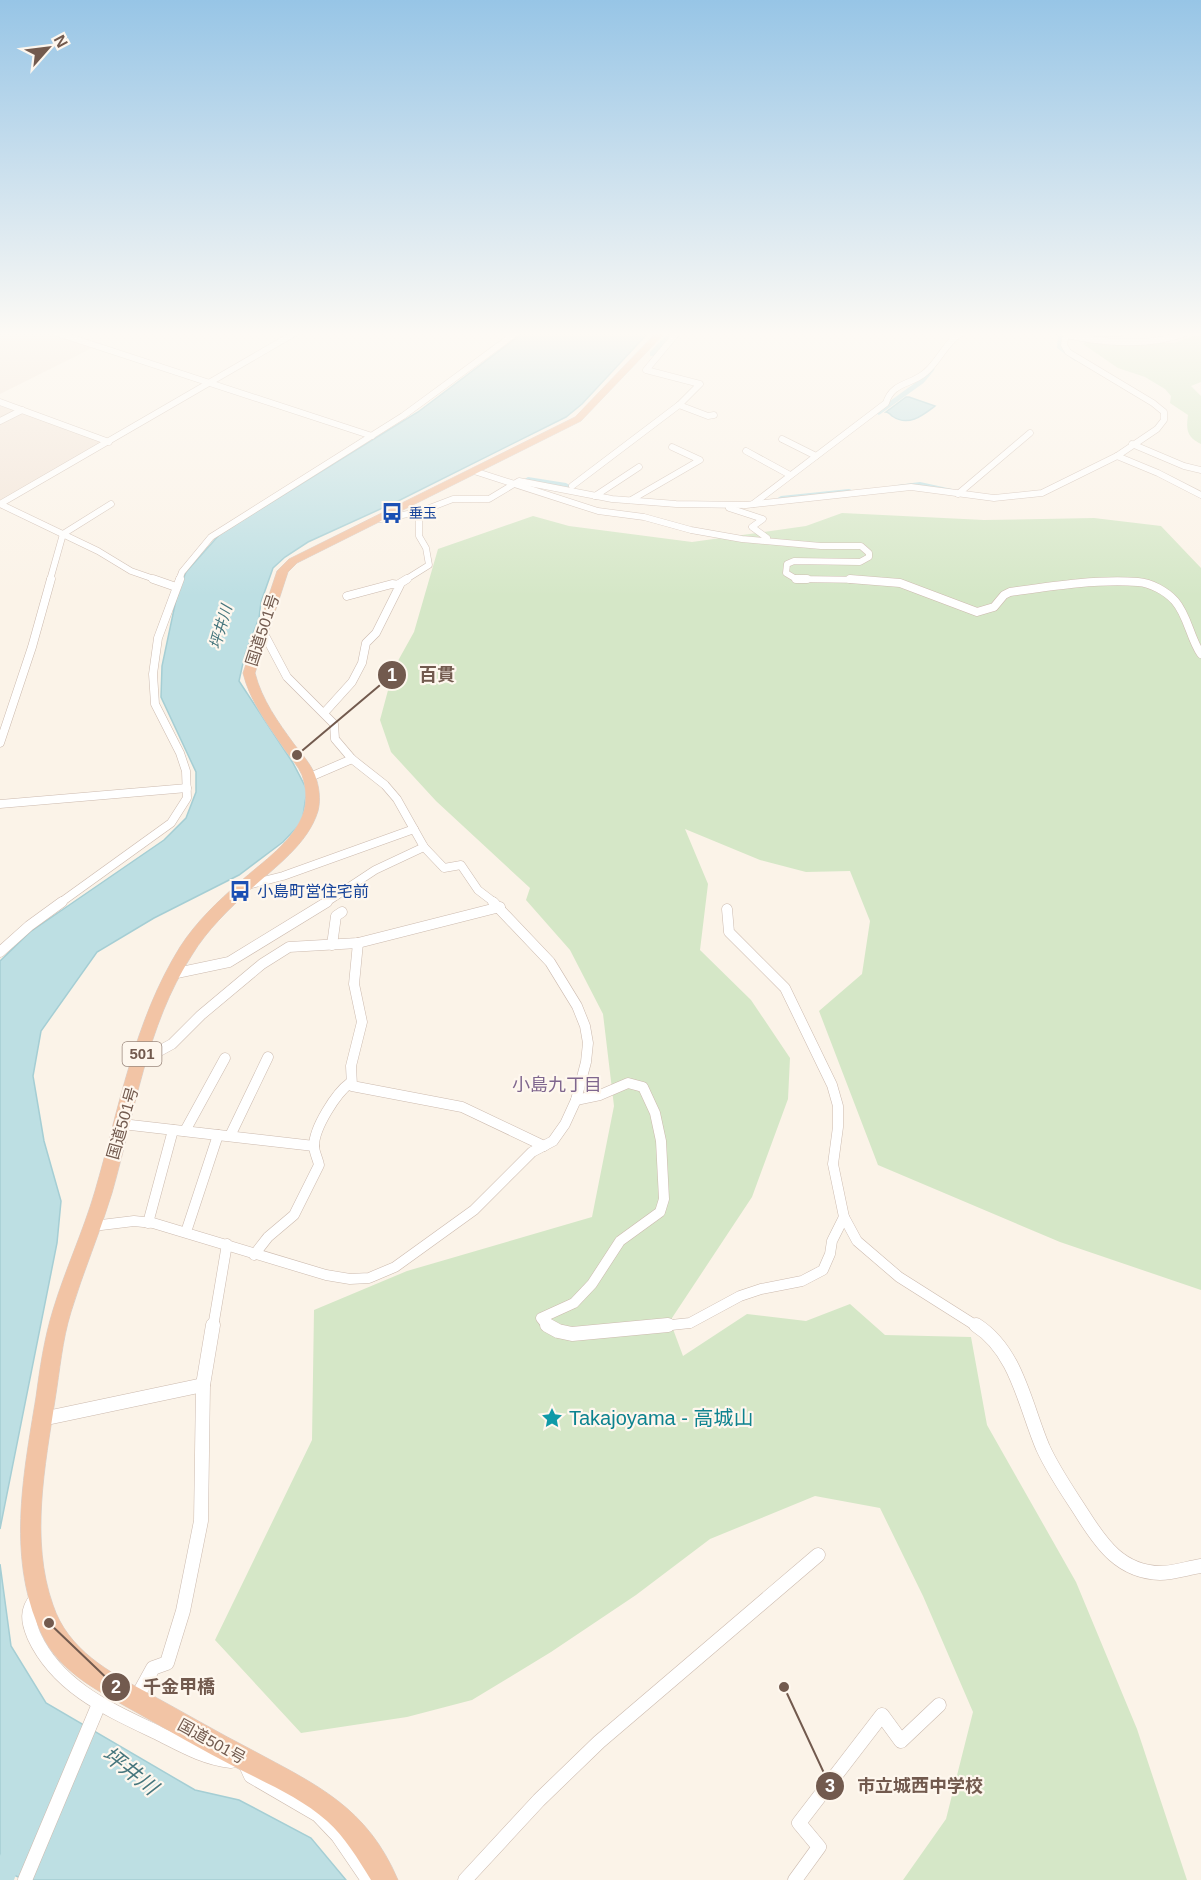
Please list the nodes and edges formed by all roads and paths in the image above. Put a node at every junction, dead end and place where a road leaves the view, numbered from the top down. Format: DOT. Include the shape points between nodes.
graph roads {
  1 [pos="51,421"];
  2 [pos="144,421"];
  3 [pos="326,421"];
  4 [pos="395,421"];
  5 [pos="573,421"];
  6 [pos="658,421"];
  7 [pos="863,421"];
  8 [pos="1163,421"];
  9 [pos="1030,433"];
  10 [pos="372,436"];
  11 [pos="782,439"];
  12 [pos="109,442"];
  13 [pos="1132,444"];
  14 [pos="672,447"];
  15 [pos="746,451"];
  16 [pos="816,456"];
  17 [pos="1117,456"];
  18 [pos="639,467"];
  19 [pos="1201,470"];
  20 [pos="474,471"];
  21 [pos="790,474"];
  22 [pos="512,484"];
  23 [pos="572,486"];
  24 [pos="959,493"];
  25 [pos="597,494"];
  26 [pos="1201,495"];
  27 [pos="632,499"];
  28 [pos="0,504"];
  29 [pos="111,504"];
  30 [pos="753,504"];
  31 [pos="719,505"];
  32 [pos="419,512"];
  33 [pos="380,519"];
  34 [pos="63,534"];
  35 [pos="767,538"];
  36 [pos="399,584"];
  37 [pos="176,587"];
  38 [pos="347,596"];
  39 [pos="262,630"];
  40 [pos="1201,654"];
  41 [pos="324,713"];
  42 [pos="0,743"];
  43 [pos="352,759"];
  44 [pos="310,777"];
  45 [pos="187,788"];
  46 [pos="0,804"];
  47 [pos="414,829"];
  48 [pos="424,847"];
  49 [pos="246,885"];
  50 [pos="500,907"];
  51 [pos="727,909"];
  52 [pos="342,912"];
  53 [pos="358,943"];
  54 [pos="332,945"];
  55 [pos="0,952"];
  56 [pos="172,974"];
  57 [pos="268,1057"];
  58 [pos="225,1058"];
  59 [pos="139,1062"];
  60 [pos="350,1083"];
  61 [pos="576,1100"];
  62 [pos="122,1124"];
  63 [pos="172,1130"];
  64 [pos="185,1131"];
  65 [pos="218,1135"];
  66 [pos="230,1136"];
  67 [pos="314,1146"];
  68 [pos="544,1146"];
  69 [pos="844,1217"];
  70 [pos="148,1223"];
  71 [pos="93,1226"];
  72 [pos="186,1232"];
  73 [pos="227,1244"];
  74 [pos="254,1255"];
  75 [pos="203,1385"];
  76 [pos="42,1419"];
  77 [pos="818,1555"];
  78 [pos="1201,1566"];
  79 [pos="39,1595"];
  80 [pos="136,1699"];
  81 [pos="939,1705"];
  82 [pos="97,1710"];
  83 [pos="242,1758"];
  84 [pos="25,1880"];
  85 [pos="368,1880"];
  86 [pos="385,1880"];
  87 [pos="465,1880"];
  88 [pos="795,1880"];
  1 -- 12 [label="street"];
  2 -- 12 [label="street"];
  3 -- 10 [label="street"];
  4 -- 10 [label="street"];
  5 -- 20 [label="highway, 国道501号 / 501"];
  6 -- 23 [label="street"];
  7 -- 16 [label="street"];
  8 -- 13 [label="street"];
  9 -- 24 [label="street"];
  10 -- 37 [label="street" via="211,537 182,572"];
  11 -- 16 [label="street"];
  12 -- 28 [label="street"];
  13 -- 17 [label="street"];
  13 -- 19 [label="street"];
  14 -- 27 [label="street" via="700,460"];
  15 -- 21 [label="street"];
  16 -- 21 [label="street"];
  17 -- 24 [label="street" via="1042,493 994,498"];
  17 -- 26 [label="street"];
  18 -- 25 [label="street"];
  20 -- 22 [label="street"];
  20 -- 33 [label="highway, 国道501号 / 501"];
  21 -- 30 [label="street"];
  22 -- 25 [label="street" via="526,481"];
  22 -- 32 [label="street" via="489,499 453,499"];
  22 -- 40 [label="street" via="598,512 644,517 691,530 821,546 861,546 869,553 860,562 794,561 787,564 786,573 796,579 900,583 977,612 994,607 1010,592 1044,586 1140,582 1165,591 1180,606"];
  24 -- 30 [label="street" via="911,487"];
  25 -- 27 [label="street"];
  27 -- 31 [label="street"];
  28 -- 34 [label="street"];
  29 -- 34 [label="street"];
  30 -- 31 [label="street"];
  31 -- 35 [label="street" via="761,517 762,521 752,527"];
  32 -- 33 [label="street"];
  32 -- 36 [label="street" via="419,536 429,565"];
  33 -- 39 [label="highway, 国道501号 / 501" via="293,561 277,584"];
  34 -- 37 [label="street" via="131,571"];
  34 -- 42 [label="street"];
  36 -- 38 [label="street"];
  36 -- 41 [label="street" via="376,633 366,643 365,657 351,684"];
  37 -- 45 [label="street" via="158,638 153,695 180,753"];
  39 -- 41 [label="street" via="287,677"];
  39 -- 44 [label="highway, 国道501号 / 501" via="249,673 250,683"];
  41 -- 43 [label="street" via="334,724 335,739"];
  43 -- 44 [label="street"];
  43 -- 47 [label="street" via="386,785"];
  44 -- 49 [label="highway, 国道501号 / 501" via="314,797 302,830"];
  45 -- 46 [label="street"];
  45 -- 55 [label="street" via="187,798 171,823 28,926"];
  47 -- 48 [label="street"];
  47 -- 49 [label="street" via="284,876"];
  48 -- 50 [label="street" via="444,868 461,865 478,890"];
  48 -- 56 [label="street" via="375,870 229,962"];
  49 -- 56 [label="highway, 国道501号 / 501" via="202,930"];
  50 -- 53 [label="street"];
  50 -- 61 [label="street" via="550,962 569,990 585,1026 586,1062"];
  51 -- 69 [label="street" via="729,932 785,988 832,1085 838,1106 833,1164"];
  52 -- 54 [label="street" via="336,916"];
  53 -- 54 [label="street"];
  53 -- 60 [label="street" via="354,990 362,1011 362,1025 356,1038"];
  54 -- 59 [label="street" via="281,951 172,1044"];
  56 -- 59 [label="highway, 国道501号 / 501"];
  57 -- 66 [label="street"];
  58 -- 64 [label="street"];
  59 -- 62 [label="highway, 国道501号 / 501"];
  60 -- 67 [label="street" via="341,1089 327,1111"];
  60 -- 68 [label="street" via="462,1107"];
  61 -- 68 [label="street" via="560,1133"];
  61 -- 69 [label="street" via="628,1083 644,1087 657,1116 664,1199 660,1212 620,1240 592,1284 574,1303 541,1318 553,1331 572,1334 690,1323 740,1296 802,1281 823,1270"];
  62 -- 63 [label="street"];
  62 -- 71 [label="highway, 国道501号 / 501"];
  63 -- 64 [label="street"];
  63 -- 70 [label="street"];
  64 -- 65 [label="street"];
  65 -- 66 [label="street"];
  65 -- 72 [label="street"];
  66 -- 67 [label="street"];
  67 -- 74 [label="street" via="319,1165 314,1179 294,1215"];
  68 -- 74 [label="street" via="532,1152 474,1210 444,1233 395,1267 369,1278 326,1275"];
  69 -- 78 [label="street" via="865,1250 921,1292 982,1329 999,1347 1011,1364 1058,1477 1103,1546 1131,1567 1148,1571 1161,1573"];
  70 -- 71 [label="street"];
  70 -- 72 [label="street"];
  71 -- 76 [label="highway, 国道501号 / 501" via="55,1332"];
  72 -- 73 [label="street"];
  73 -- 74 [label="street"];
  73 -- 75 [label="street"];
  75 -- 76 [label="street"];
  75 -- 80 [label="street" via="201,1521 183,1611 167,1663 153,1668"];
  76 -- 79 [label="highway, 国道501号 / 501" via="32,1539"];
  77 -- 87 [label="street" via="618,1724"];
  79 -- 80 [label="highway, 国道501号 / 501" via="53,1633 67,1653"];
  79 -- 82 [label="street" via="28,1613 35,1641 45,1659"];
  80 -- 83 [label="highway, 国道501号 / 501"];
  81 -- 88 [label="street" via="901,1741 882,1715 798,1823 819,1847"];
  82 -- 83 [label="street" via="198,1753 229,1762"];
  82 -- 84 [label="street"];
  83 -- 85 [label="street" via="251,1776 318,1815 338,1836"];
  83 -- 86 [label="highway, 国道501号 / 501" via="304,1789 336,1813"];
}
